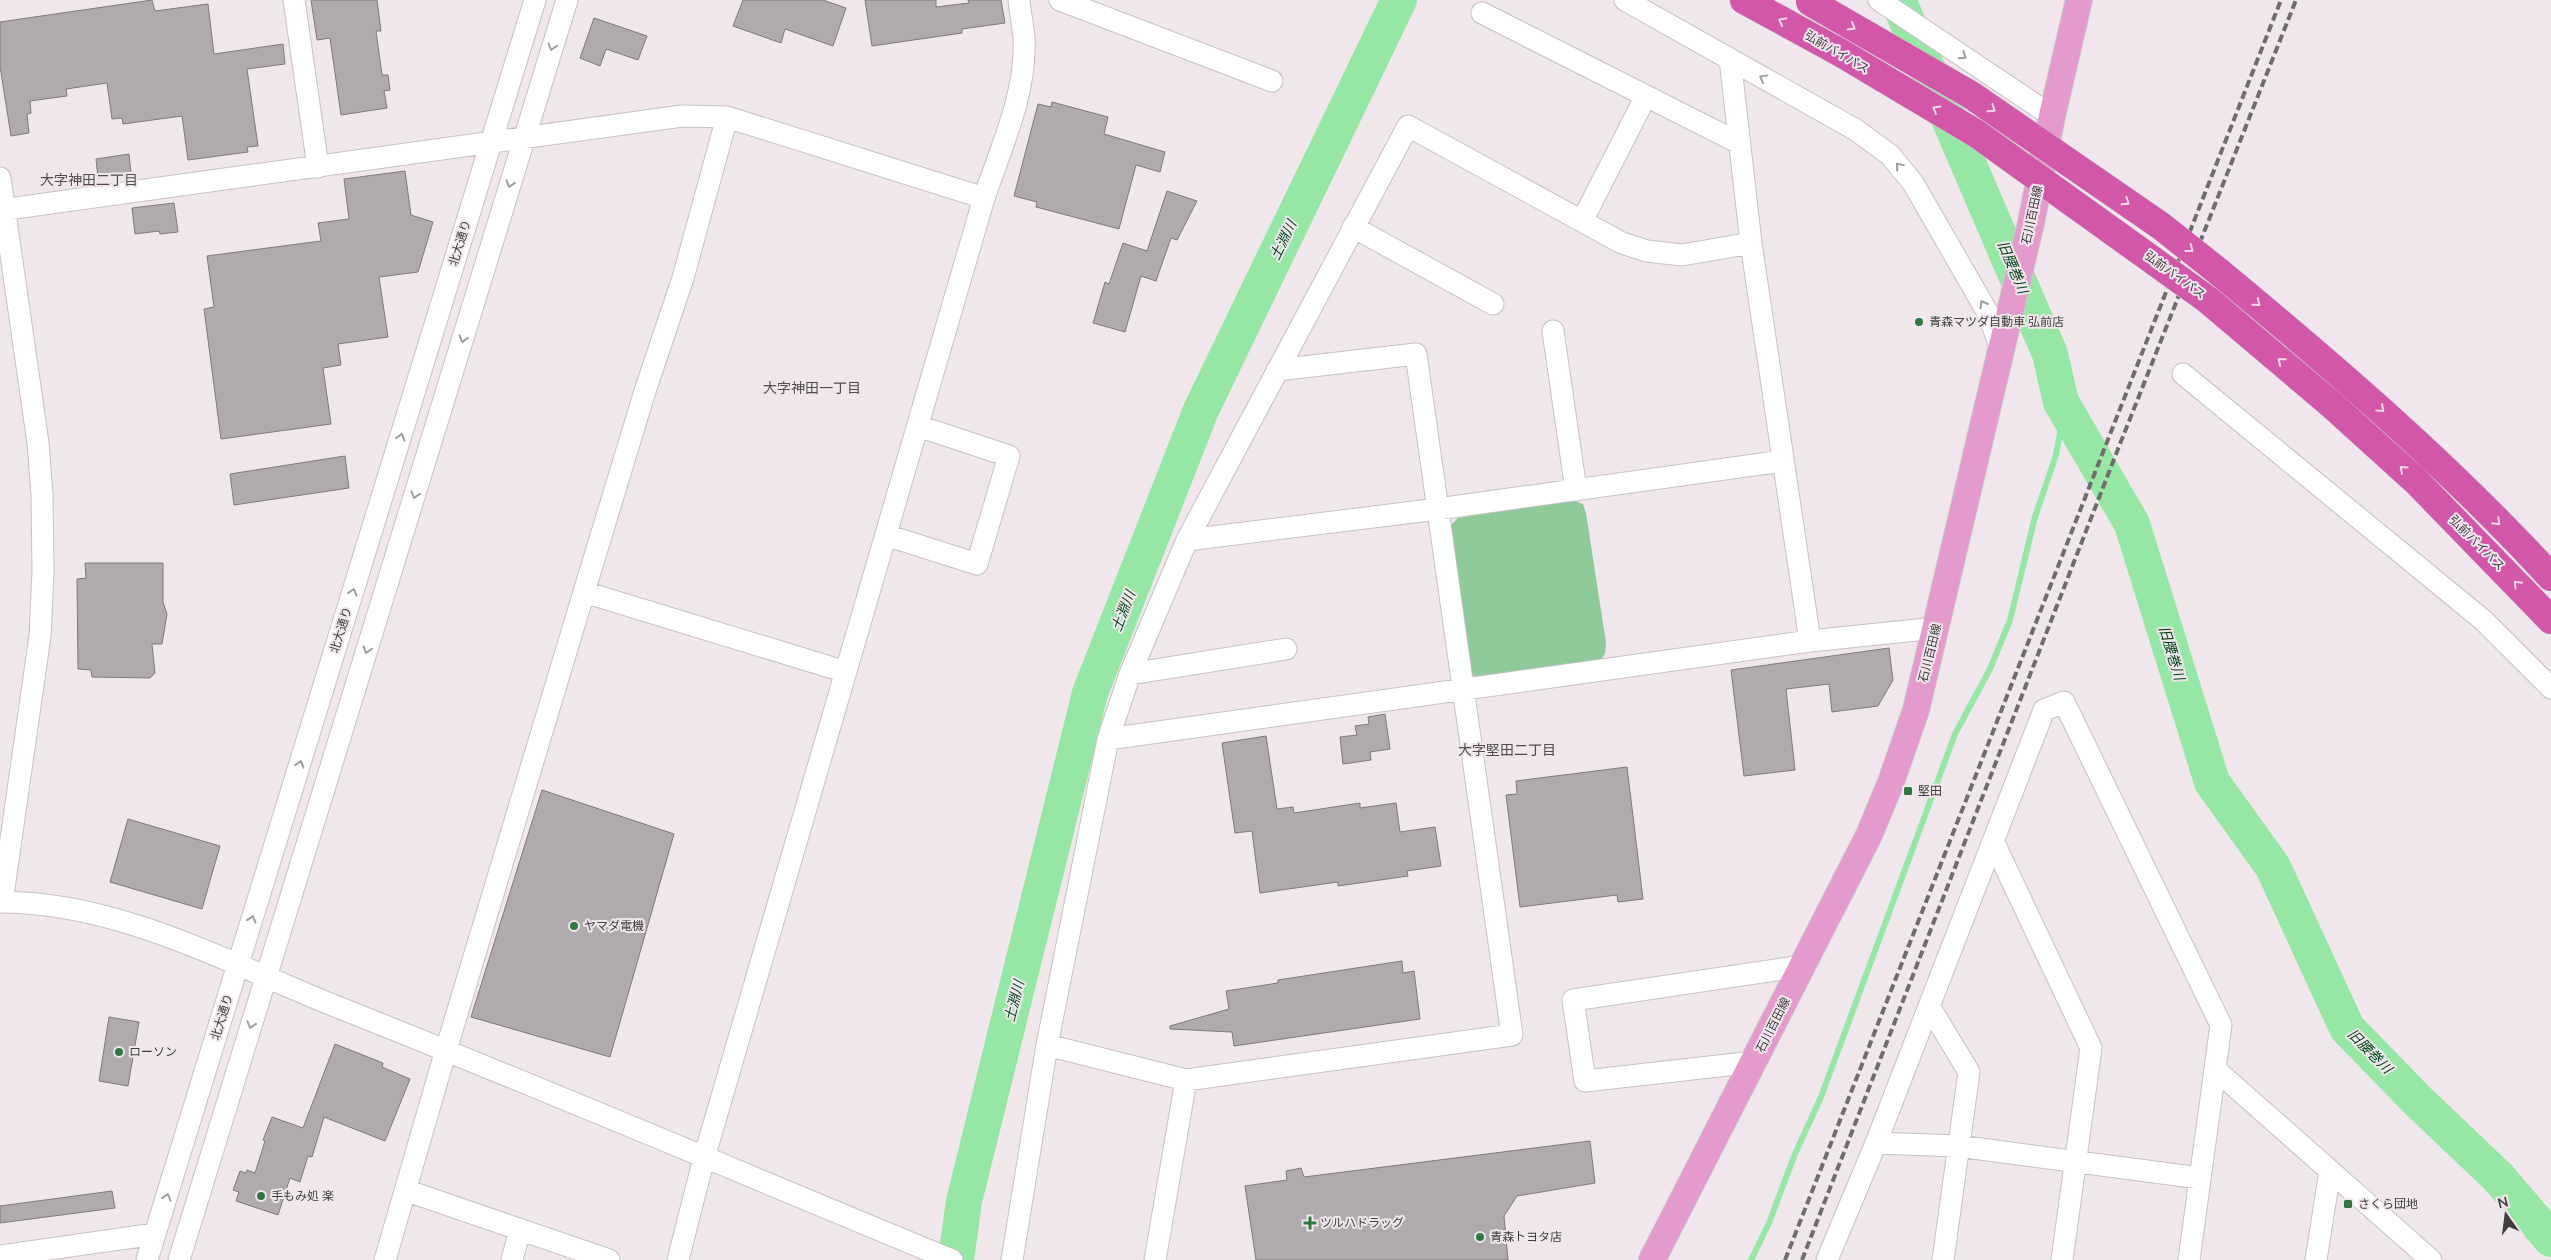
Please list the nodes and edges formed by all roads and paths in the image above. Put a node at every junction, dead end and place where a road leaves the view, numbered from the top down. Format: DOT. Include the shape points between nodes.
graph roads {
  1 [pos="294,0"];
  2 [pos="535,0"];
  3 [pos="567,0"];
  4 [pos="1019,0"];
  5 [pos="1060,0"];
  6 [pos="1625,0"];
  7 [pos="1744,0"];
  8 [pos="1879,0"];
  9 [pos="2079,0"];
  10 [pos="1808,1"];
  11 [pos="1482,13"];
  12 [pos="1730,59"];
  13 [pos="1272,81"];
  14 [pos="1646,96"];
  15 [pos="2052,116"];
  16 [pos="727,117"];
  17 [pos="524,137"];
  18 [pos="491,142"];
  19 [pos="1739,143"];
  20 [pos="318,167"];
  21 [pos="0,178"];
  22 [pos="984,198"];
  23 [pos="2,210"];
  24 [pos="1582,221"];
  25 [pos="1353,227"];
  26 [pos="1750,243"];
  27 [pos="1493,304"];
  28 [pos="1553,331"];
  29 [pos="2001,350"];
  30 [pos="1277,370"];
  31 [pos="2183,374"];
  32 [pos="918,426"];
  33 [pos="1782,461"];
  34 [pos="1576,490"];
  35 [pos="1438,509"];
  36 [pos="886,535"];
  37 [pos="1186,540"];
  38 [pos="2551,577"];
  39 [pos="584,592"];
  40 [pos="2551,620"];
  41 [pos="1936,628"];
  42 [pos="1810,641"];
  43 [pos="1286,649"];
  44 [pos="846,672"];
  45 [pos="1130,674"];
  46 [pos="1464,688"];
  47 [pos="2551,688"];
  48 [pos="1108,739"];
  49 [pos="1994,843"];
  50 [pos="1,902"];
  51 [pos="238,966"];
  52 [pos="1803,966"];
  53 [pos="266,978"];
  54 [pos="1929,1006"];
  55 [pos="1047,1045"];
  56 [pos="446,1050"];
  57 [pos="1754,1062"];
  58 [pos="2215,1069"];
  59 [pos="1186,1080"];
  60 [pos="1876,1143"];
  61 [pos="1958,1146"];
  62 [pos="704,1158"];
  63 [pos="2076,1161"];
  64 [pos="2330,1171"];
  65 [pos="2200,1178"];
  66 [pos="405,1190"];
  67 [pos="520,1230"];
  68 [pos="155,1234"];
  69 [pos="0,1256"];
  70 [pos="147,1260"];
  71 [pos="179,1260"];
  72 [pos="386,1260"];
  73 [pos="512,1260"];
  74 [pos="609,1260"];
  75 [pos="678,1260"];
  76 [pos="952,1260"];
  77 [pos="1012,1260"];
  78 [pos="1155,1260"];
  79 [pos="1652,1260"];
  80 [pos="1827,1260"];
  81 [pos="1943,1260"];
  82 [pos="2062,1260"];
  83 [pos="2188,1260"];
  84 [pos="2316,1260"];
  85 [pos="2431,1260"];
  1 -- 20 [label="street"];
  2 -- 18 [label="street, 北大通り"];
  3 -- 17 [label="street, one-way"];
  4 -- 22 [label="street" via="1024,39 1020,83"];
  5 -- 13 [label="street"];
  6 -- 12 [label="street"];
  40 -- 7 [label="highway, 弘前バイパス, one-way, bridge" via="2416,481 2208,300 1978,134"];
  8 -- 15 [label="street, one-way"];
  9 -- 15 [label="main road, 石川百田線"];
  10 -- 38 [label="highway, one-way, bridge" via="1970,94 2161,226 2331,364 2386,413"];
  11 -- 14 [label="street"];
  12 -- 19 [label="street"];
  29 -- 12 [label="street, one-way" via="1989,315 1913,183 1890,155 1856,130"];
  14 -- 19 [label="street"];
  14 -- 24 [label="street"];
  15 -- 29 [label="main road, 石川百田線" via="2029,234"];
  16 -- 17 [label="street" via="682,116"];
  16 -- 22 [label="street"];
  16 -- 39 [label="street" via="683,278 645,390"];
  17 -- 18 [label="street"];
  17 -- 53 [label="street, one-way"];
  18 -- 20 [label="street"];
  51 -- 18 [label="street, 北大通り, one-way"];
  19 -- 26 [label="street"];
  20 -- 23 [label="street"];
  21 -- 23 [label="street"];
  22 -- 32 [label="street"];
  23 -- 50 [label="street" via="38,442 43,572 40,636"];
  24 -- 25 [label="street" via="1408,126"];
  24 -- 26 [label="street" via="1622,243 1647,251 1682,255"];
  25 -- 27 [label="street"];
  25 -- 30 [label="street"];
  26 -- 33 [label="street"];
  28 -- 34 [label="street"];
  29 -- 41 [label="main road, 石川百田線"];
  30 -- 35 [label="street" via="1416,354"];
  30 -- 37 [label="street"];
  31 -- 47 [label="street" via="2483,620"];
  32 -- 36 [label="street"];
  32 -- 36 [label="street" via="1010,456 977,564"];
  33 -- 34 [label="street"];
  33 -- 42 [label="street"];
  34 -- 35 [label="street"];
  35 -- 37 [label="street"];
  35 -- 46 [label="street"];
  36 -- 44 [label="street"];
  37 -- 45 [label="street"];
  39 -- 44 [label="street"];
  39 -- 56 [label="street"];
  41 -- 42 [label="street"];
  41 -- 52 [label="main road, 石川百田線" via="1916,710 1891,782 1869,835"];
  42 -- 46 [label="street"];
  43 -- 45 [label="street"];
  44 -- 62 [label="street"];
  45 -- 48 [label="street"];
  46 -- 48 [label="street"];
  46 -- 59 [label="street" via="1512,1035"];
  48 -- 55 [label="street"];
  49 -- 54 [label="street"];
  49 -- 58 [label="street" via="2044,710 2064,702 2221,1024"];
  49 -- 63 [label="street" via="2092,1048"];
  50 -- 51 [label="street" via="66,907 134,924"];
  51 -- 53 [label="street"];
  68 -- 51 [label="street, 北大通り, one-way"];
  52 -- 57 [label="main road, 石川百田線"];
  52 -- 57 [label="street" via="1573,1000 1585,1081"];
  53 -- 56 [label="street"];
  53 -- 71 [label="street, one-way"];
  54 -- 60 [label="street"];
  54 -- 61 [label="street" via="1969,1072"];
  55 -- 59 [label="street"];
  55 -- 77 [label="street"];
  56 -- 62 [label="street"];
  56 -- 66 [label="street"];
  57 -- 79 [label="main road, 石川百田線"];
  58 -- 64 [label="street"];
  58 -- 65 [label="street"];
  59 -- 78 [label="street"];
  60 -- 61 [label="street"];
  60 -- 80 [label="street"];
  61 -- 63 [label="street"];
  61 -- 81 [label="street"];
  62 -- 75 [label="street"];
  62 -- 76 [label="street"];
  63 -- 65 [label="street"];
  63 -- 82 [label="street"];
  64 -- 84 [label="street"];
  64 -- 85 [label="street"];
  65 -- 83 [label="street"];
  66 -- 67 [label="street"];
  66 -- 72 [label="street"];
  67 -- 73 [label="street"];
  67 -- 74 [label="street"];
  68 -- 69 [label="street"];
  68 -- 70 [label="street, 北大通り"];
}
